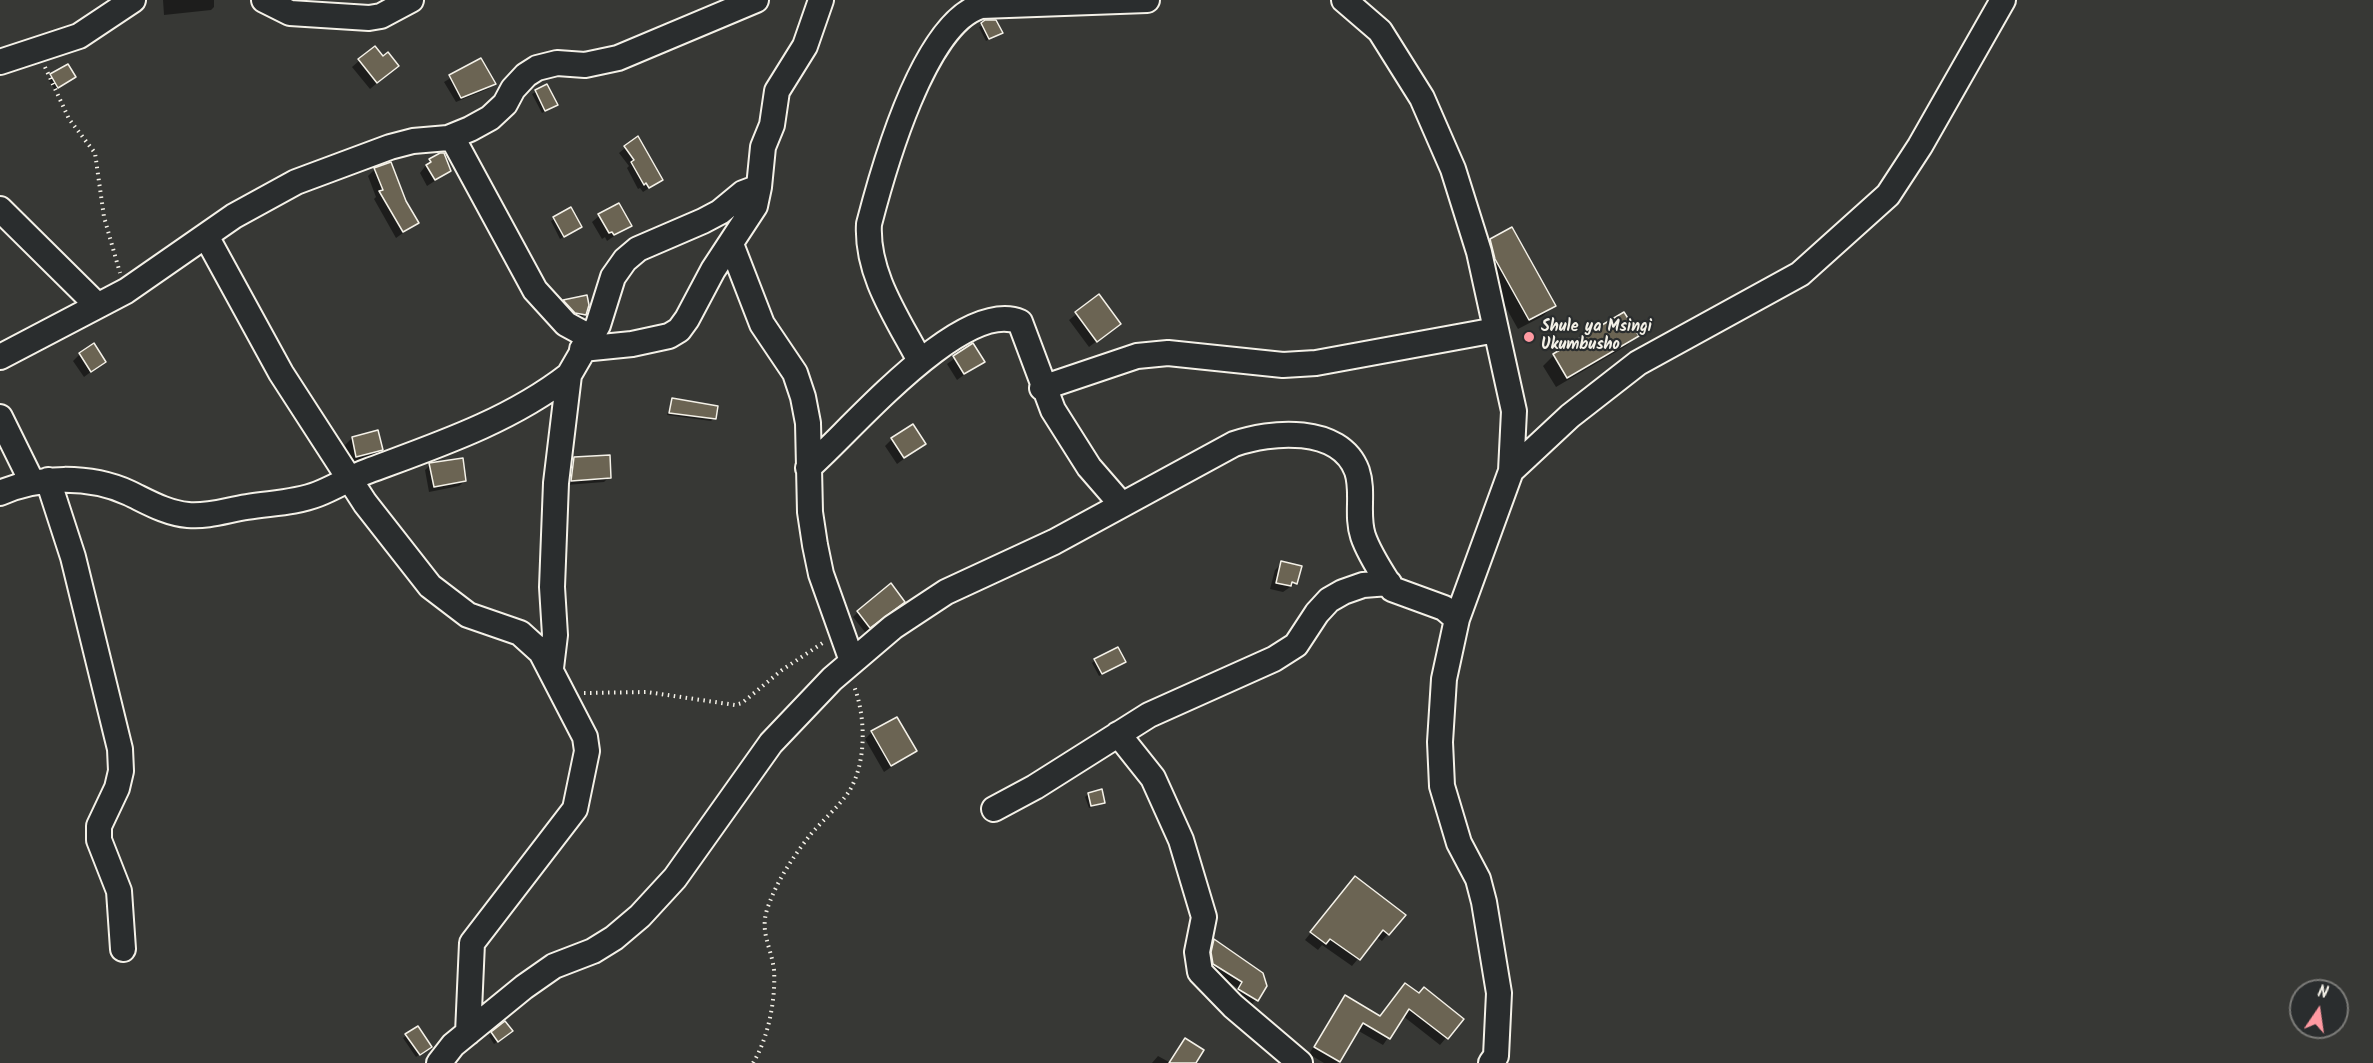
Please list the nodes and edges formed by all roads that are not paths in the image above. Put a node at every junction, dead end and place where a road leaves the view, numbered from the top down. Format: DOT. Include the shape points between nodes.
graph roads {
  1 [pos="134,0"];
  2 [pos="264,0"];
  3 [pos="411,0"];
  4 [pos="756,0"];
  5 [pos="821,0"];
  6 [pos="1147,0"];
  7 [pos="1344,0"];
  8 [pos="1370,0"];
  9 [pos="2003,0"];
  10 [pos="325,7"];
  11 [pos="1380,31"];
  12 [pos="0,62"];
  13 [pos="452,137"];
  14 [pos="759,187"];
  15 [pos="0,209"];
  16 [pos="206,236"];
  17 [pos="732,244"];
  18 [pos="97,305"];
  19 [pos="1496,330"];
  20 [pos="586,343"];
  21 [pos="0,357"];
  22 [pos="920,361"];
  23 [pos="569,375"];
  24 [pos="1042,388"];
  25 [pos="0,417"];
  26 [pos="808,468"];
  27 [pos="1511,471"];
  28 [pos="349,478"];
  29 [pos="40,481"];
  30 [pos="0,493"];
  31 [pos="1122,505"];
  32 [pos="1389,583"];
  33 [pos="1457,619"];
  34 [pos="849,663"];
  35 [pos="551,668"];
  36 [pos="1118,734"];
  37 [pos="994,809"];
  38 [pos="123,949"];
  39 [pos="468,1033"];
  40 [pos="439,1063"];
  41 [pos="1300,1063"];
  42 [pos="1491,1063"];
  1 -- 12 [label="street" via="79,36"];
  2 -- 10 [label="street" via="290,13"];
  3 -- 10 [label="street" via="381,16 347,18"];
  4 -- 13 [label="street" via="618,58 537,68 526,75 490,118"];
  5 -- 14 [label="street" via="805,46 777,91 772,125 763,147"];
  6 -- 22 [label="street" via="981,6 968,10 943,36 905,111 869,232 873,266"];
  7 -- 11 [label="street"];
  8 -- 11 [label="street"];
  9 -- 27 [label="street" via="1888,195 1800,274 1638,363 1570,416"];
  11 -- 19 [label="street" via="1422,98 1453,169 1479,252"];
  13 -- 16 [label="street" via="413,141 327,168 264,199"];
  13 -- 20 [label="street" via="535,290"];
  14 -- 17 [label="street" via="751,215"];
  14 -- 20 [label="street" via="743,193 703,221 638,249 614,277 598,325"];
  15 -- 18 [label="street"];
  16 -- 18 [label="street" via="126,291"];
  16 -- 28 [label="street" via="281,373"];
  17 -- 20 [label="street" via="679,330 648,341"];
  17 -- 26 [label="street" via="762,324 795,373 808,423"];
  18 -- 21 [label="street"];
  19 -- 24 [label="street" via="1316,363 1273,364 1168,353 1137,356"];
  19 -- 27 [label="street" via="1514,411"];
  20 -- 23 [label="street"];
  22 -- 24 [label="street" via="983,322 1010,318 1023,327"];
  22 -- 26 [label="street"];
  23 -- 28 [label="street" via="488,425"];
  23 -- 35 [label="street" via="556,483 552,587 555,635"];
  24 -- 31 [label="street" via="1089,467"];
  25 -- 29 [label="street"];
  26 -- 34 [label="street" via="810,512 821,574"];
  27 -- 33 [label="street"];
  28 -- 29 [label="street" via="296,501 206,515 168,511 112,487"];
  28 -- 35 [label="street" via="430,586 468,615 508,627 528,638"];
  29 -- 30 [label="street"];
  29 -- 38 [label="street" via="74,557 120,749 121,771 99,826 99,840 119,891"];
  31 -- 32 [label="street" via="1254,436 1283,433 1318,438 1334,444 1356,470 1363,536"];
  31 -- 34 [label="street" via="1054,542 946,592 893,627"];
  32 -- 33 [label="street" via="1392,588 1444,608"];
  32 -- 36 [label="street" via="1363,585 1343,592 1317,612 1296,645 1274,659 1183,699"];
  33 -- 42 [label="street" via="1444,679 1442,786 1459,843 1478,879 1484,902 1499,993 1496,1056"];
  34 -- 39 [label="street" via="771,743 675,878 640,916 607,942 554,966"];
  35 -- 39 [label="street" via="587,744 577,805 472,943"];
  36 -- 37 [label="street" via="1035,788"];
  36 -- 41 [label="street" via="1153,778 1181,840 1204,916 1197,952 1200,972"];
  39 -- 40 [label="street"];
}
